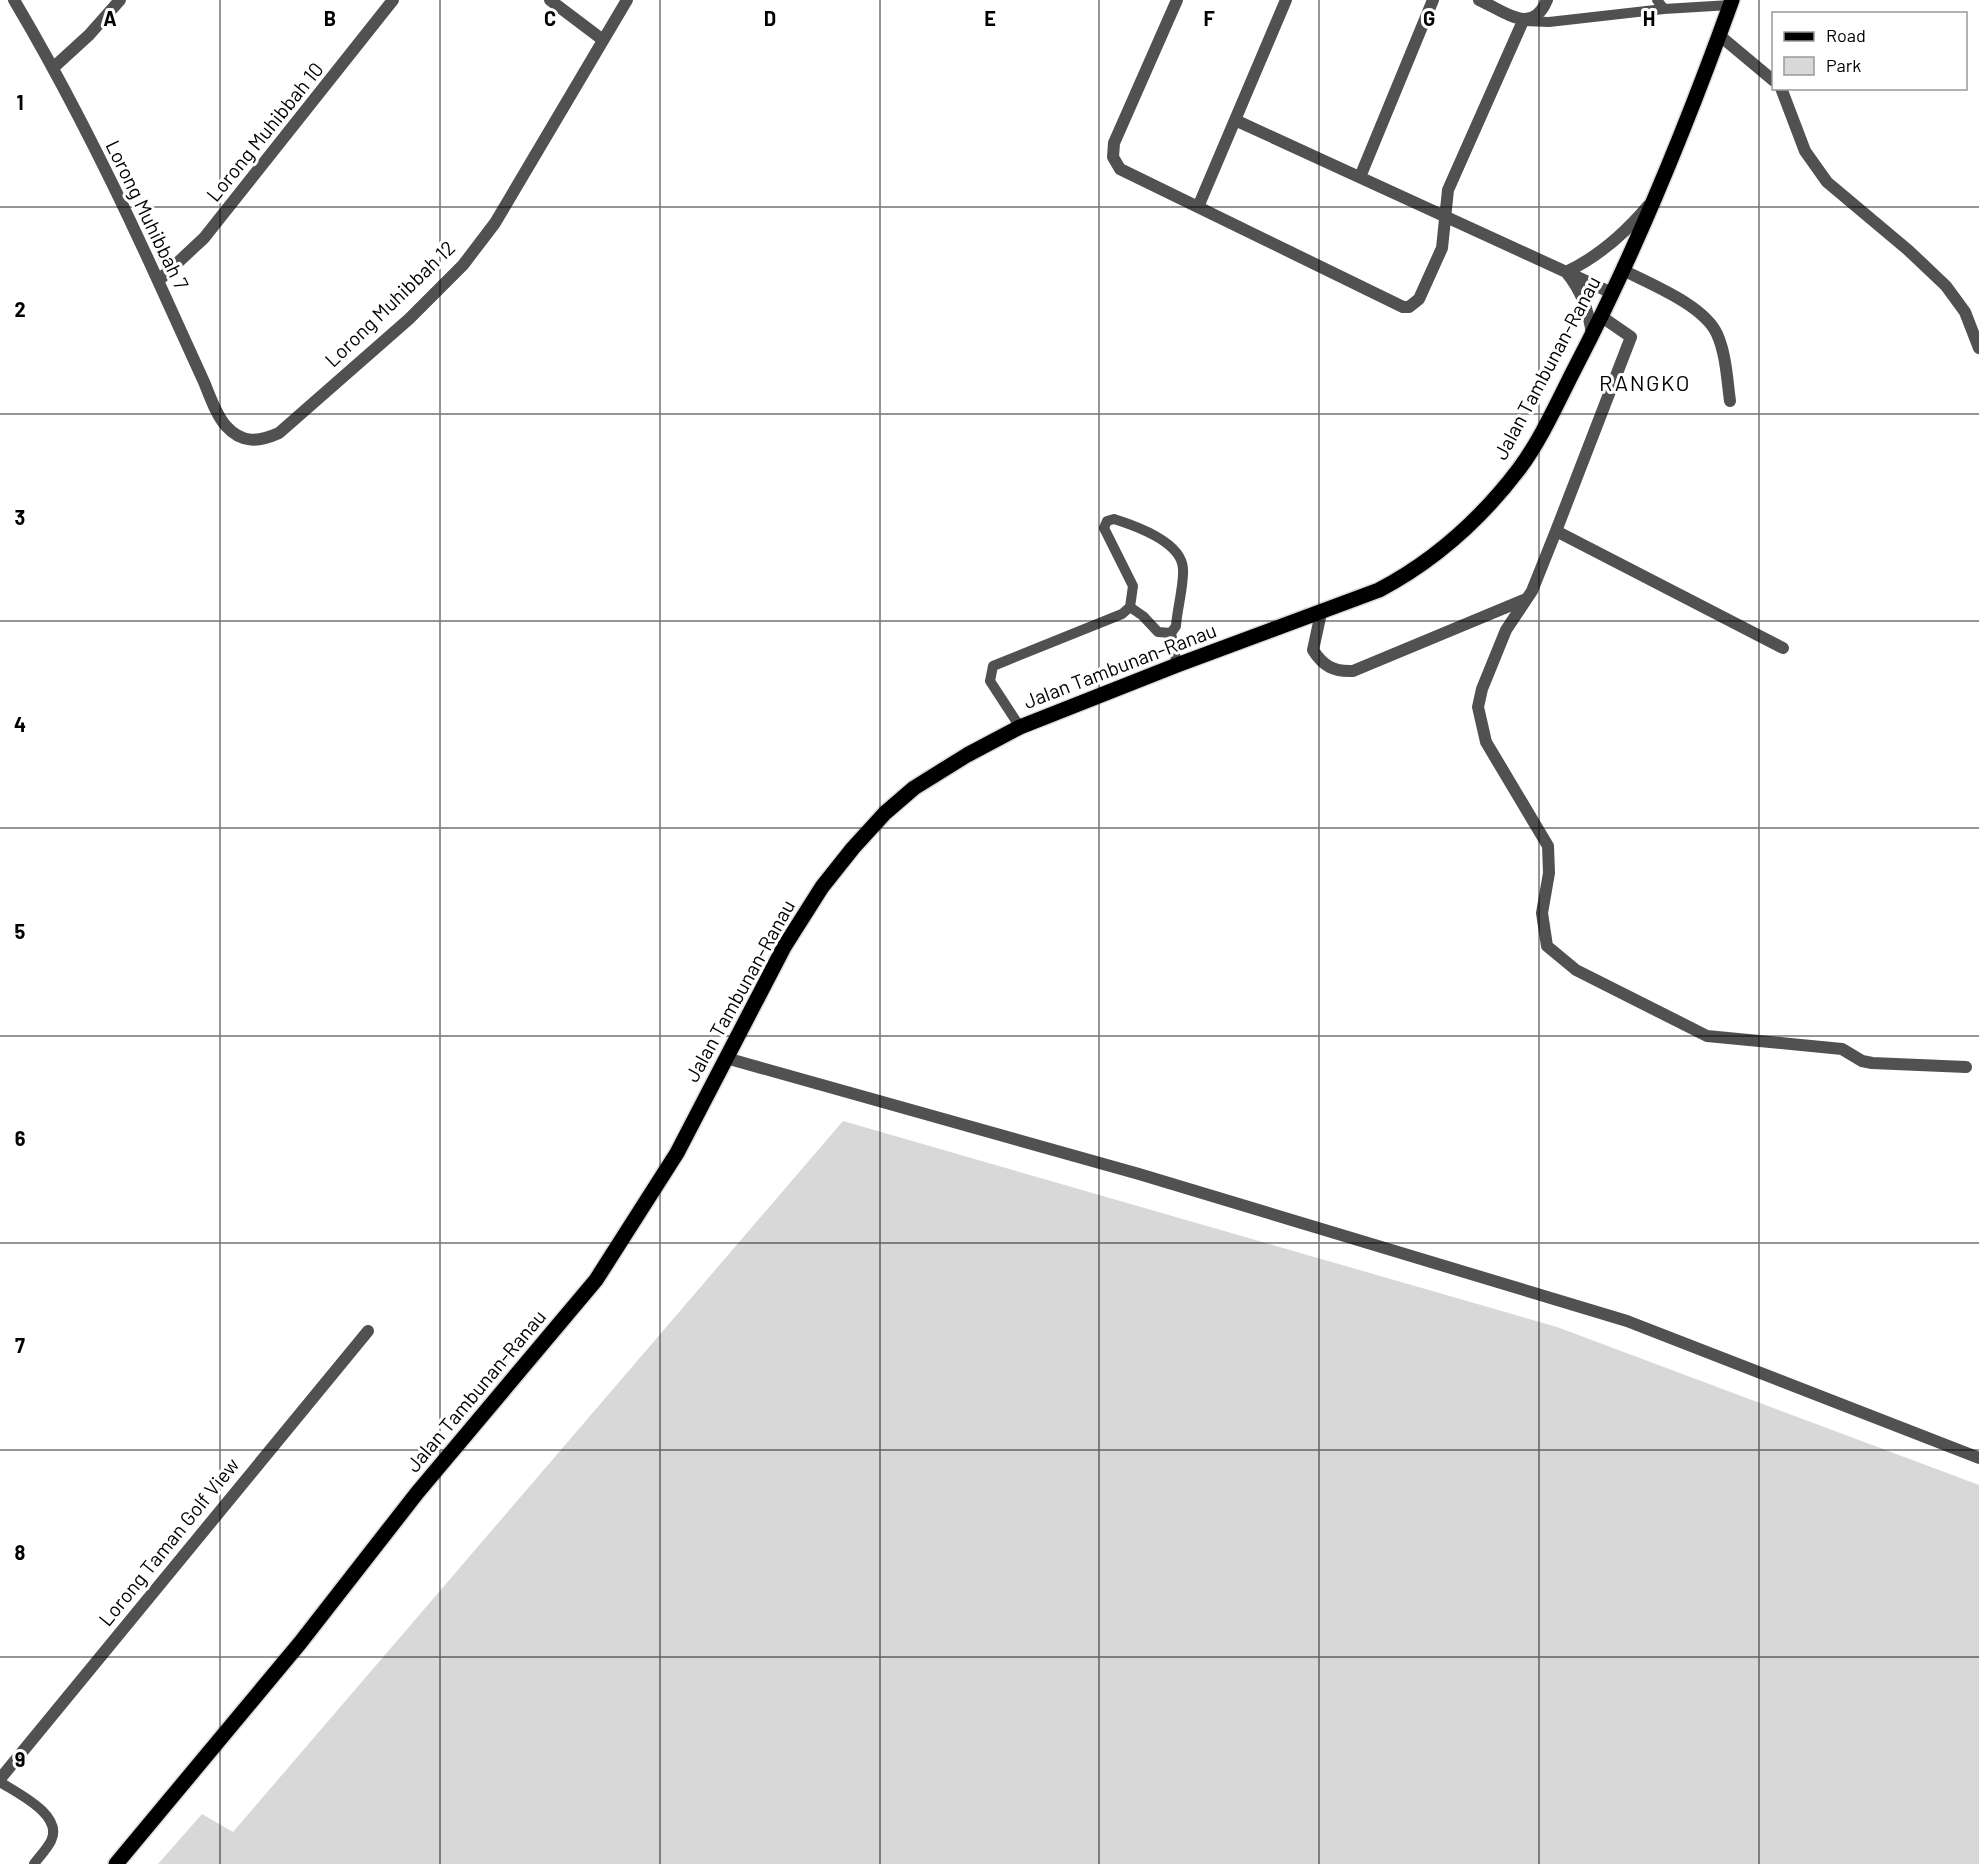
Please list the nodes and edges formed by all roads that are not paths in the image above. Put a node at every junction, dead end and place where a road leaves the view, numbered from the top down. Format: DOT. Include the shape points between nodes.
graph roads {
  1 [pos="14,0"];
  2 [pos="120,0"];
  3 [pos="393,0"];
  4 [pos="549,0"];
  5 [pos="627,0"];
  6 [pos="1177,0"];
  7 [pos="1286,0"];
  8 [pos="1433,0"];
  9 [pos="1479,0"];
  10 [pos="1547,0"];
  11 [pos="1731,2"];
  12 [pos="1660,5"];
  13 [pos="1523,21"];
  14 [pos="1719,35"];
  15 [pos="603,40"];
  16 [pos="54,67"];
  17 [pos="1772,80"];
  18 [pos="1782,90"];
  19 [pos="1235,120"];
  20 [pos="1360,177"];
  21 [pos="1655,198"];
  22 [pos="1198,207"];
  23 [pos="1445,217"];
  24 [pos="1623,270"];
  25 [pos="1566,272"];
  26 [pos="158,280"];
  27 [pos="1612,293"];
  28 [pos="1602,317"];
  29 [pos="1592,335"];
  30 [pos="1979,348"];
  31 [pos="1730,402"];
  32 [pos="249,441"];
  33 [pos="1556,531"];
  34 [pos="1526,599"];
  35 [pos="1130,607"];
  36 [pos="1321,613"];
  37 [pos="1171,633"];
  38 [pos="1783,648"];
  39 [pos="1177,665"];
  40 [pos="1020,727"];
  41 [pos="726,1058"];
  42 [pos="1966,1067"];
  43 [pos="368,1331"];
  44 [pos="1979,1458"];
  45 [pos="0,1780"];
  46 [pos="34,1864"];
  47 [pos="116,1864"];
  1 -- 16 [label="street, Lorong Muhibbah 7"];
  2 -- 16 [label="street"];
  3 -- 26 [label="street, Lorong Muhibbah 10" via="204,238"];
  4 -- 15 [label="street"];
  5 -- 15 [label="street, Lorong Muhibbah 12"];
  6 -- 22 [label="street" via="1114,142 1113,157 1120,169"];
  7 -- 19 [label="street"];
  8 -- 20 [label="street"];
  9 -- 13 [label="street"];
  10 -- 13 [label="street" via="1535,19"];
  11 -- 12 [label="lane"];
  11 -- 14 [label="main road, Jalan Tambunan-Ranau"];
  12 -- 13 [label="lane" via="1549,22"];
  13 -- 23 [label="street" via="1448,190"];
  14 -- 17 [label="street"];
  14 -- 21 [label="main road, Jalan Tambunan-Ranau"];
  15 -- 32 [label="street, Lorong Muhibbah 12" via="495,223 463,265 409,320 279,433"];
  16 -- 26 [label="street, Lorong Muhibbah 7"];
  18 -- 30 [label="street" via="1805,151 1827,182 1946,286 1965,312"];
  19 -- 20 [label="street"];
  19 -- 22 [label="street"];
  20 -- 23 [label="street"];
  21 -- 24 [label="main road, Jalan Tambunan-Ranau"];
  21 -- 25 [label="street" via="1590,260"];
  22 -- 23 [label="street" via="1403,307 1419,299 1442,248"];
  23 -- 25 [label="street"];
  24 -- 27 [label="main road, Jalan Tambunan-Ranau"];
  24 -- 31 [label="street" via="1692,307 1711,323 1722,346"];
  25 -- 27 [label="street"];
  25 -- 29 [label="street" via="1584,302"];
  26 -- 32 [label="street, Lorong Muhibbah 7" via="225,425"];
  27 -- 28 [label="main road, Jalan Tambunan-Ranau"];
  28 -- 29 [label="main road, Jalan Tambunan-Ranau"];
  28 -- 33 [label="street" via="1631,337"];
  29 -- 36 [label="main road, Jalan Tambunan-Ranau" via="1520,468 1457,537 1404,577"];
  33 -- 34 [label="street"];
  33 -- 38 [label="street"];
  34 -- 36 [label="street" via="1353,671 1339,672 1328,667 1313,650"];
  34 -- 42 [label="street" via="1506,630 1478,707 1486,742 1548,846 1549,873 1542,913 1547,946 1576,970 1707,1036 1842,1049 1872,1063"];
  35 -- 37 [label="lane" via="1158,632"];
  35 -- 37 [label="lane" via="1133,586 1104,528 1107,521 1114,519 1131,524 1179,555 1183,569 1176,626"];
  35 -- 40 [label="lane" via="1122,614 993,666 990,681"];
  36 -- 39 [label="main road, Jalan Tambunan-Ranau"];
  37 -- 39 [label="lane"];
  39 -- 40 [label="main road, Jalan Tambunan-Ranau"];
  40 -- 41 [label="main road, Jalan Tambunan-Ranau" via="966,754 914,789 853,848 822,887 784,947"];
  41 -- 44 [label="street" via="1139,1174 1627,1321"];
  41 -- 47 [label="main road, Jalan Tambunan-Ranau" via="662,1181 596,1280 424,1484 300,1643"];
  43 -- 45 [label="street, Lorong Taman Golf View"];
  45 -- 46 [label="lane" via="48,1814 52,1840"];
}
